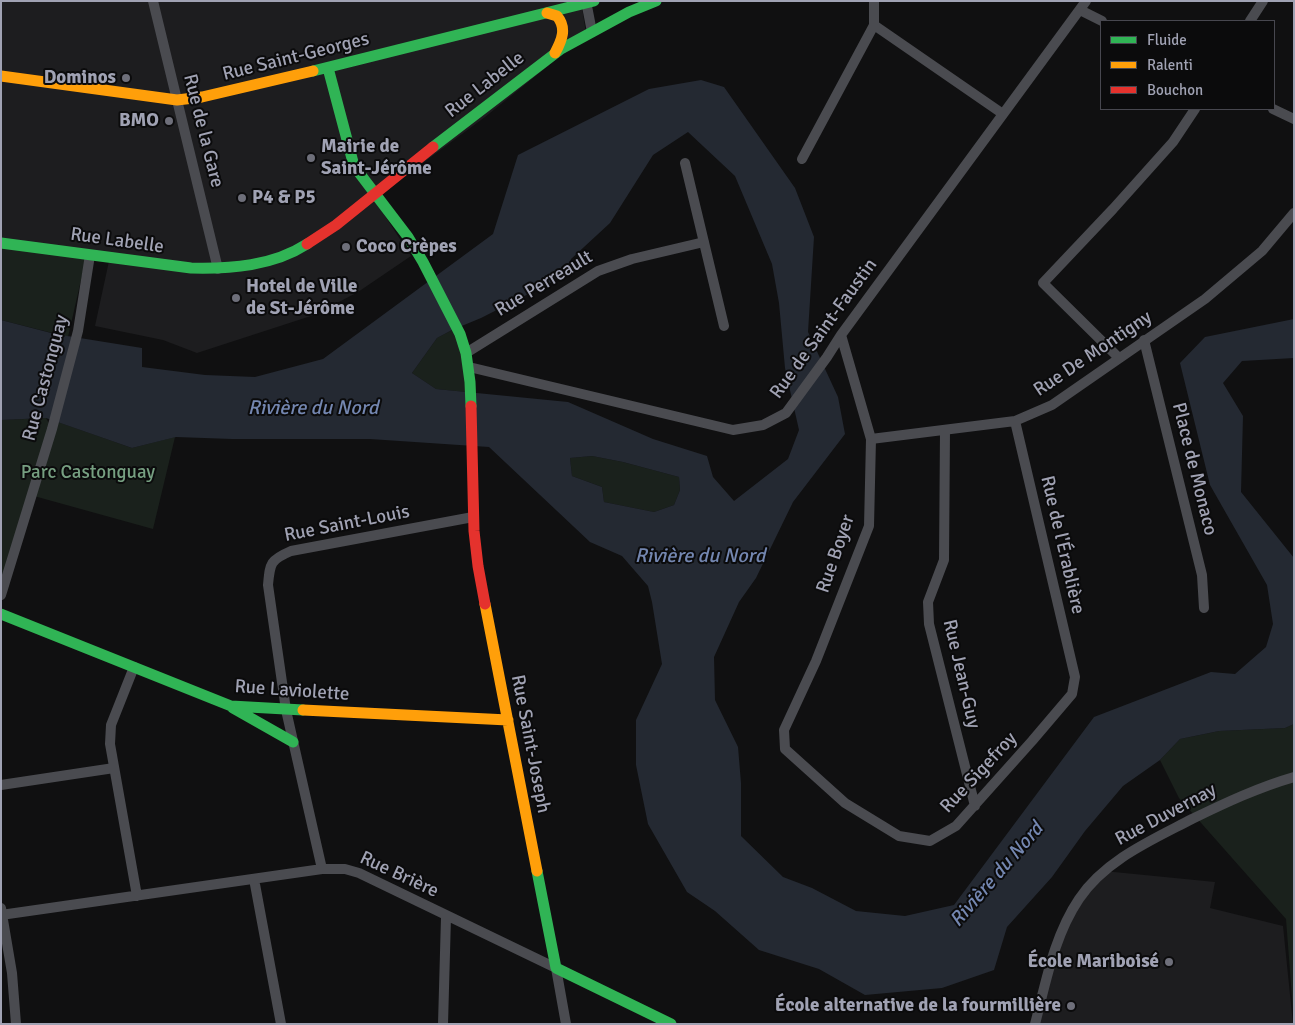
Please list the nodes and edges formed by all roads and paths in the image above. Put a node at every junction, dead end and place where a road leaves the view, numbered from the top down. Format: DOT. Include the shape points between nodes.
graph roads {
  1 [pos="153,1"];
  2 [pos="656,1"];
  3 [pos="874,1"];
  4 [pos="1262,1"];
  5 [pos="589,2"];
  6 [pos="1083,6"];
  7 [pos="547,12"];
  8 [pos="1101,20"];
  9 [pos="1251,20"];
  10 [pos="874,25"];
  11 [pos="592,32"];
  12 [pos="556,53"];
  13 [pos="328,68"];
  14 [pos="1,76"];
  15 [pos="177,100"];
  16 [pos="1194,110"];
  17 [pos="1275,110"];
  18 [pos="1003,114"];
  19 [pos="1294,119"];
  20 [pos="802,159"];
  21 [pos="685,163"];
  22 [pos="375,193"];
  23 [pos="1294,213"];
  24 [pos="704,242"];
  25 [pos="1,243"];
  26 [pos="90,255"];
  27 [pos="218,269"];
  28 [pos="724,326"];
  29 [pos="841,335"];
  30 [pos="1144,340"];
  31 [pos="466,353"];
  32 [pos="1119,358"];
  33 [pos="469,367"];
  34 [pos="1015,422"];
  35 [pos="945,431"];
  36 [pos="871,439"];
  37 [pos="474,517"];
  38 [pos="1,595"];
  39 [pos="1204,608"];
  40 [pos="1,614"];
  41 [pos="134,667"];
  42 [pos="1075,677"];
  43 [pos="231,706"];
  44 [pos="286,710"];
  45 [pos="508,720"];
  46 [pos="293,742"];
  47 [pos="785,749"];
  48 [pos="114,768"];
  49 [pos="1294,776"];
  50 [pos="1,785"];
  51 [pos="975,806"];
  52 [pos="322,869"];
  53 [pos="254,879"];
  54 [pos="138,896"];
  55 [pos="2,913"];
  56 [pos="446,916"];
  57 [pos="556,968"];
  58 [pos="668,1023"];
  59 [pos="16,1024"];
  60 [pos="281,1024"];
  61 [pos="444,1024"];
  62 [pos="566,1024"];
  63 [pos="1035,1024"];
  1 -- 15 [label="street, Rue de la Gare"];
  2 -- 11 [label="street, Rue Labelle"];
  3 -- 10 [label="street"];
  4 -- 9 [label="street"];
  5 -- 7 [label="street, Rue Saint-Georges"];
  5 -- 11 [label="street"];
  6 -- 8 [label="street"];
  6 -- 18 [label="street, Rue de Saint-Faustin"];
  7 -- 12 [label="street" via="561,19 564,26"];
  7 -- 13 [label="street, Rue Saint-Georges"];
  10 -- 18 [label="street"];
  10 -- 20 [label="street"];
  11 -- 12 [label="street, Rue Labelle"];
  12 -- 22 [label="street, Rue Labelle"];
  13 -- 15 [label="street, Rue Saint-Georges"];
  13 -- 22 [label="street" via="354,166"];
  14 -- 15 [label="street, Rue Saint-Georges"];
  15 -- 27 [label="street, Rue de la Gare"];
  16 -- 32 [label="street" via="1166,149 1043,283"];
  17 -- 19 [label="street"];
  18 -- 29 [label="street, Rue de Saint-Faustin"];
  21 -- 24 [label="street"];
  22 -- 27 [label="street, Rue Labelle" via="336,225 296,250 262,263"];
  22 -- 31 [label="street" via="425,265 460,334"];
  23 -- 30 [label="street, Rue De Montigny" via="1262,251 1239,272"];
  24 -- 28 [label="street"];
  24 -- 31 [label="street, Rue Perreault" via="632,259 598,271"];
  25 -- 26 [label="street, Rue Labelle"];
  26 -- 27 [label="street, Rue Labelle"];
  26 -- 38 [label="street, Rue Castonguay" via="78,331"];
  29 -- 33 [label="street, Rue de Saint-Faustin" via="786,413 763,426 732,430"];
  29 -- 36 [label="street, Rue Boyer"];
  30 -- 32 [label="street, Rue De Montigny"];
  30 -- 39 [label="street, Place de Monaco" via="1202,575"];
  31 -- 33 [label="street"];
  32 -- 34 [label="street, Rue De Montigny" via="1052,405"];
  33 -- 37 [label="street, Rue Saint-Joseph"];
  34 -- 35 [label="street, Rue De Montigny"];
  34 -- 42 [label="street, Rue de l'Érablière"];
  35 -- 36 [label="street, Rue De Montigny"];
  35 -- 51 [label="street, Rue Jean-Guy" via="944,560 928,602 929,624"];
  36 -- 47 [label="street, Rue Boyer" via="869,526 816,661 784,730"];
  37 -- 44 [label="street, Rue Saint-Louis" via="291,551 276,557 269,568 268,585"];
  37 -- 45 [label="street, Rue Saint-Joseph" via="478,566"];
  40 -- 41 [label="street, Rue Laviolette"];
  41 -- 43 [label="street, Rue Laviolette"];
  41 -- 48 [label="street" via="111,725"];
  42 -- 51 [label="street, Rue Sigefroy" via="1072,694"];
  43 -- 44 [label="street, Rue Laviolette"];
  43 -- 46 [label="street"];
  44 -- 45 [label="street, Rue Laviolette"];
  44 -- 46 [label="street, Rue Saint-Louis"];
  45 -- 57 [label="street, Rue Saint-Joseph"];
  46 -- 52 [label="street, Rue Saint-Louis"];
  47 -- 51 [label="street, Rue Sigefroy" via="844,803 899,836 930,841 956,826"];
  48 -- 50 [label="street"];
  48 -- 54 [label="street"];
  49 -- 63 [label="street, Rue Duvernay" via="1198,816 1140,845 1104,871 1079,898 1059,936"];
  52 -- 53 [label="street, Rue Brière"];
  52 -- 56 [label="street, Rue Brière" via="345,869 359,874"];
  53 -- 54 [label="street, Rue Brière"];
  53 -- 60 [label="street"];
  54 -- 55 [label="street, Rue Brière"];
  55 -- 59 [label="street"];
  56 -- 57 [label="street, Rue Brière"];
  56 -- 61 [label="street"];
  57 -- 58 [label="street, Rue Brière"];
  57 -- 62 [label="street, Rue Saint-Joseph"];
}
